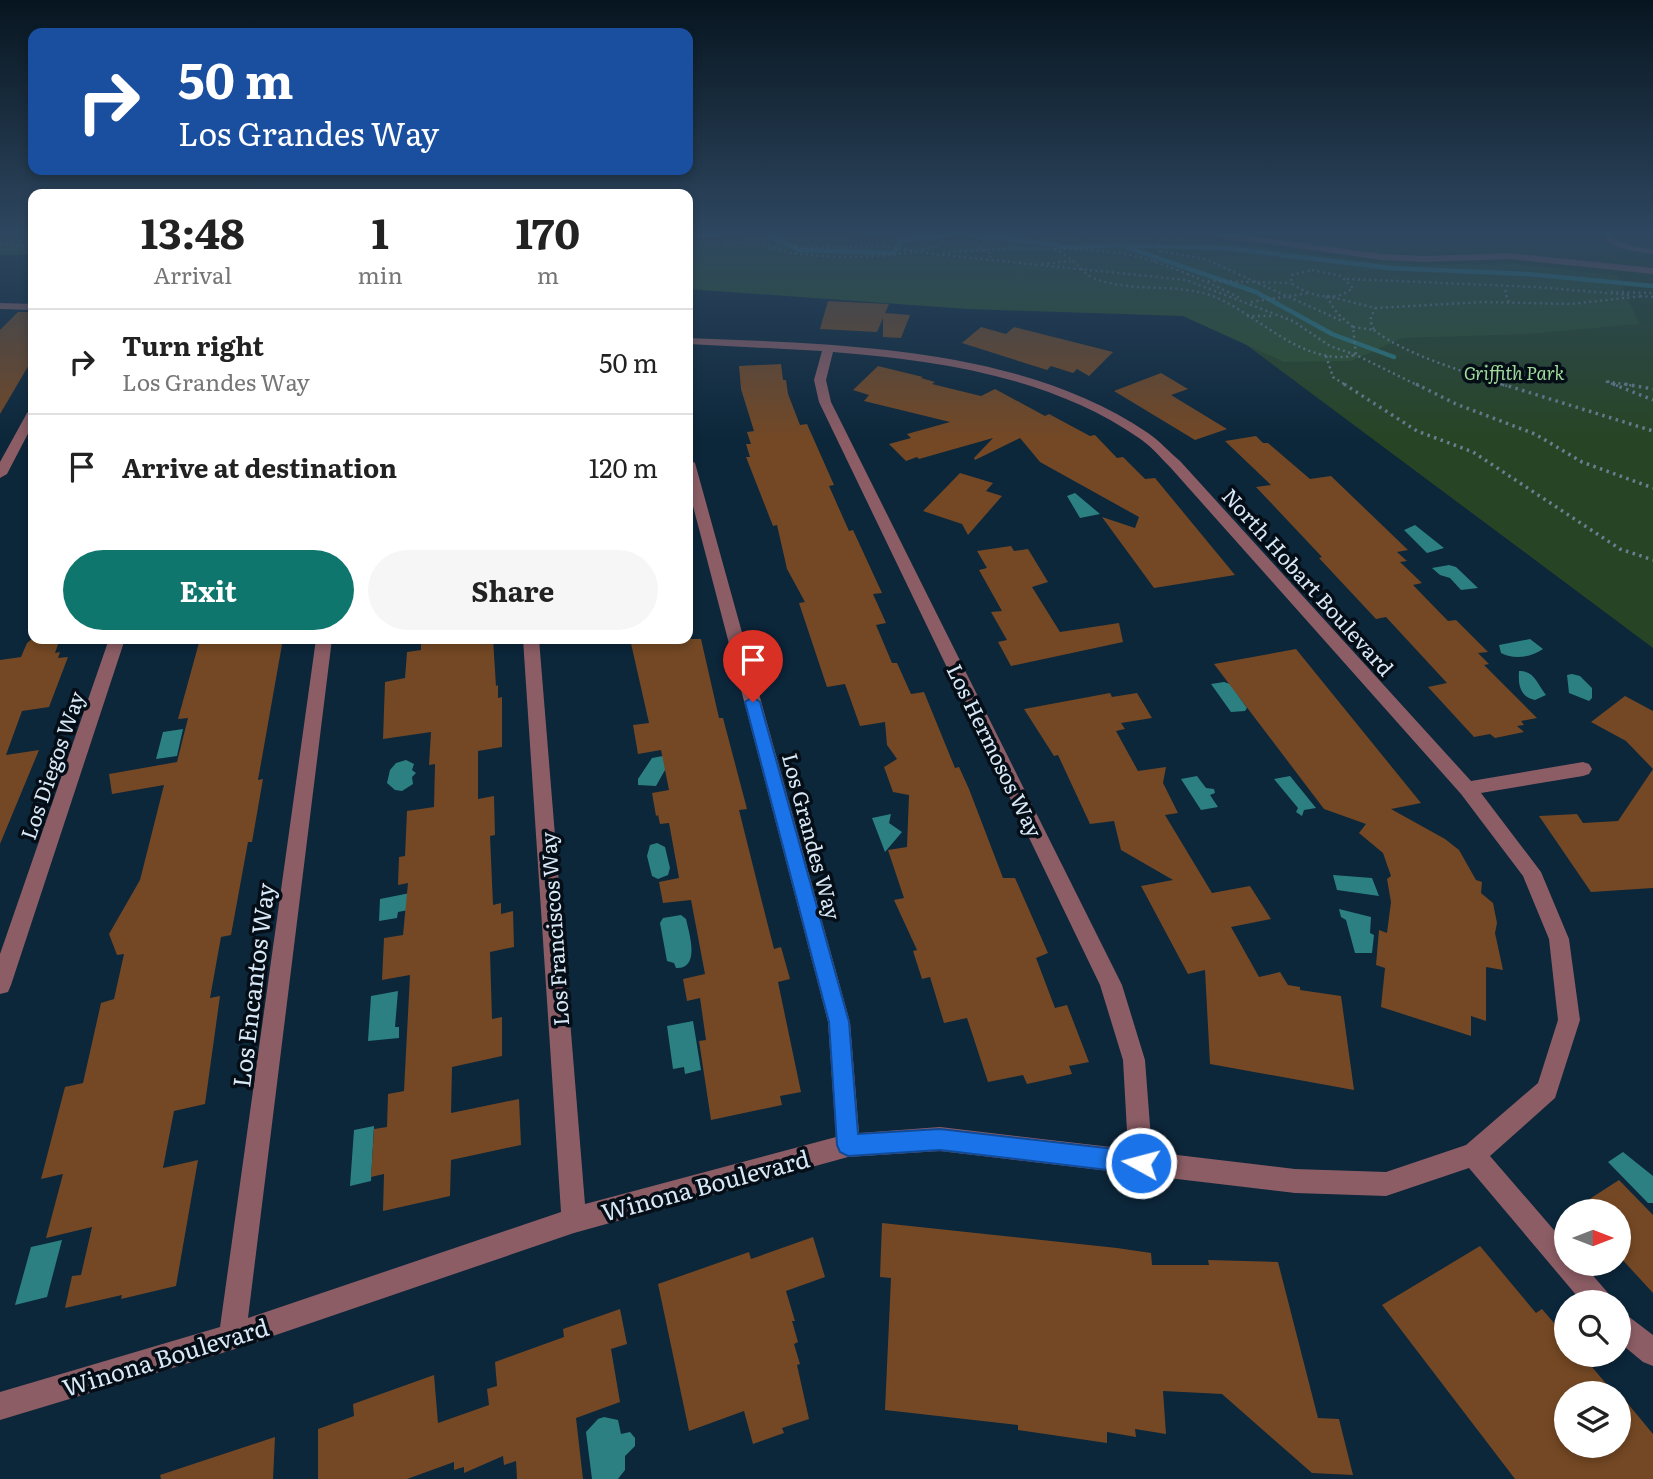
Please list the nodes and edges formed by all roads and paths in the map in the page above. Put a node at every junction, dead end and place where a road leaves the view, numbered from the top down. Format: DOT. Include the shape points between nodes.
graph roads {
  1 [pos="1223,303"];
  2 [pos="1251,303"];
  3 [pos="1304,303"];
  4 [pos="1330,303"];
  5 [pos="1355,303"];
  6 [pos="1509,303"];
  7 [pos="1510,303"];
  8 [pos="1581,303"];
  9 [pos="0,306"];
  10 [pos="28,307"];
  11 [pos="1375,308"];
  12 [pos="1246,316"];
  13 [pos="1278,316"];
  14 [pos="1346,322"];
  15 [pos="1353,327"];
  16 [pos="1374,330"];
  17 [pos="693,341"];
  18 [pos="828,348"];
  19 [pos="1356,355"];
  20 [pos="1326,356"];
  21 [pos="1653,388"];
  22 [pos="1653,400"];
  23 [pos="28,422"];
  24 [pos="1653,431"];
  25 [pos="0,474"];
  26 [pos="693,482"];
  27 [pos="1653,488"];
  28 [pos="1653,560"];
  29 [pos="115,644"];
  30 [pos="323,644"];
  31 [pos="531,644"];
  32 [pos="1583,769"];
  33 [pos="1467,789"];
  34 [pos="0,985"];
  35 [pos="848,1145"];
  36 [pos="1473,1155"];
  37 [pos="1141,1163"];
  38 [pos="574,1220"];
  39 [pos="1589,1290"];
  40 [pos="1631,1335"];
  41 [pos="232,1337"];
  42 [pos="1653,1352"];
  43 [pos="0,1406"];
  1 -- 12 [label="path"];
  2 -- 13 [label="path"];
  3 -- 14 [label="path"];
  4 -- 14 [label="path"];
  5 -- 11 [label="path"];
  6 -- 11 [label="path"];
  7 -- 8 [label="path"];
  9 -- 10 [label="street"];
  11 -- 16 [label="path" via="1370,320"];
  12 -- 13 [label="path"];
  12 -- 20 [label="path"];
  13 -- 19 [label="path" via="1330,346"];
  14 -- 15 [label="path"];
  15 -- 16 [label="path"];
  15 -- 19 [label="path"];
  16 -- 24 [label="path" via="1457,370"];
  17 -- 18 [label="street, North Hobart Boulevard"];
  18 -- 33 [label="street, North Hobart Boulevard" via="976,365 1039,384 1142,434 1175,464"];
  18 -- 37 [label="street, Los Hermosos Way" via="820,380 825,402 1111,985 1134,1060"];
  19 -- 20 [label="path" via="1348,359"];
  19 -- 27 [label="path" via="1456,404 1535,434 1582,462"];
  20 -- 28 [label="path" via="1333,377 1417,431 1473,452 1620,549"];
  21 -- 22 [label="path" via="1605,382"];
  23 -- 25 [label="street"];
  26 -- 35 [label="street, Los Grandes Way" via="839,1022"];
  29 -- 34 [label="street, Los Diegos Way"];
  30 -- 41 [label="street, Los Encantos Way"];
  31 -- 38 [label="street, Los Franciscos Way"];
  32 -- 33 [label="street"];
  33 -- 36 [label="street, North Hobart Boulevard" via="1531,872 1559,939 1569,1020 1547,1090"];
  35 -- 37 [label="street, Winona Boulevard" via="940,1139"];
  35 -- 38 [label="street, Winona Boulevard"];
  36 -- 37 [label="street, Winona Boulevard" via="1386,1184 1295,1181"];
  36 -- 39 [label="street"];
  38 -- 41 [label="street, Winona Boulevard"];
  40 -- 42 [label="street"];
  41 -- 43 [label="street, Winona Boulevard"];
}
